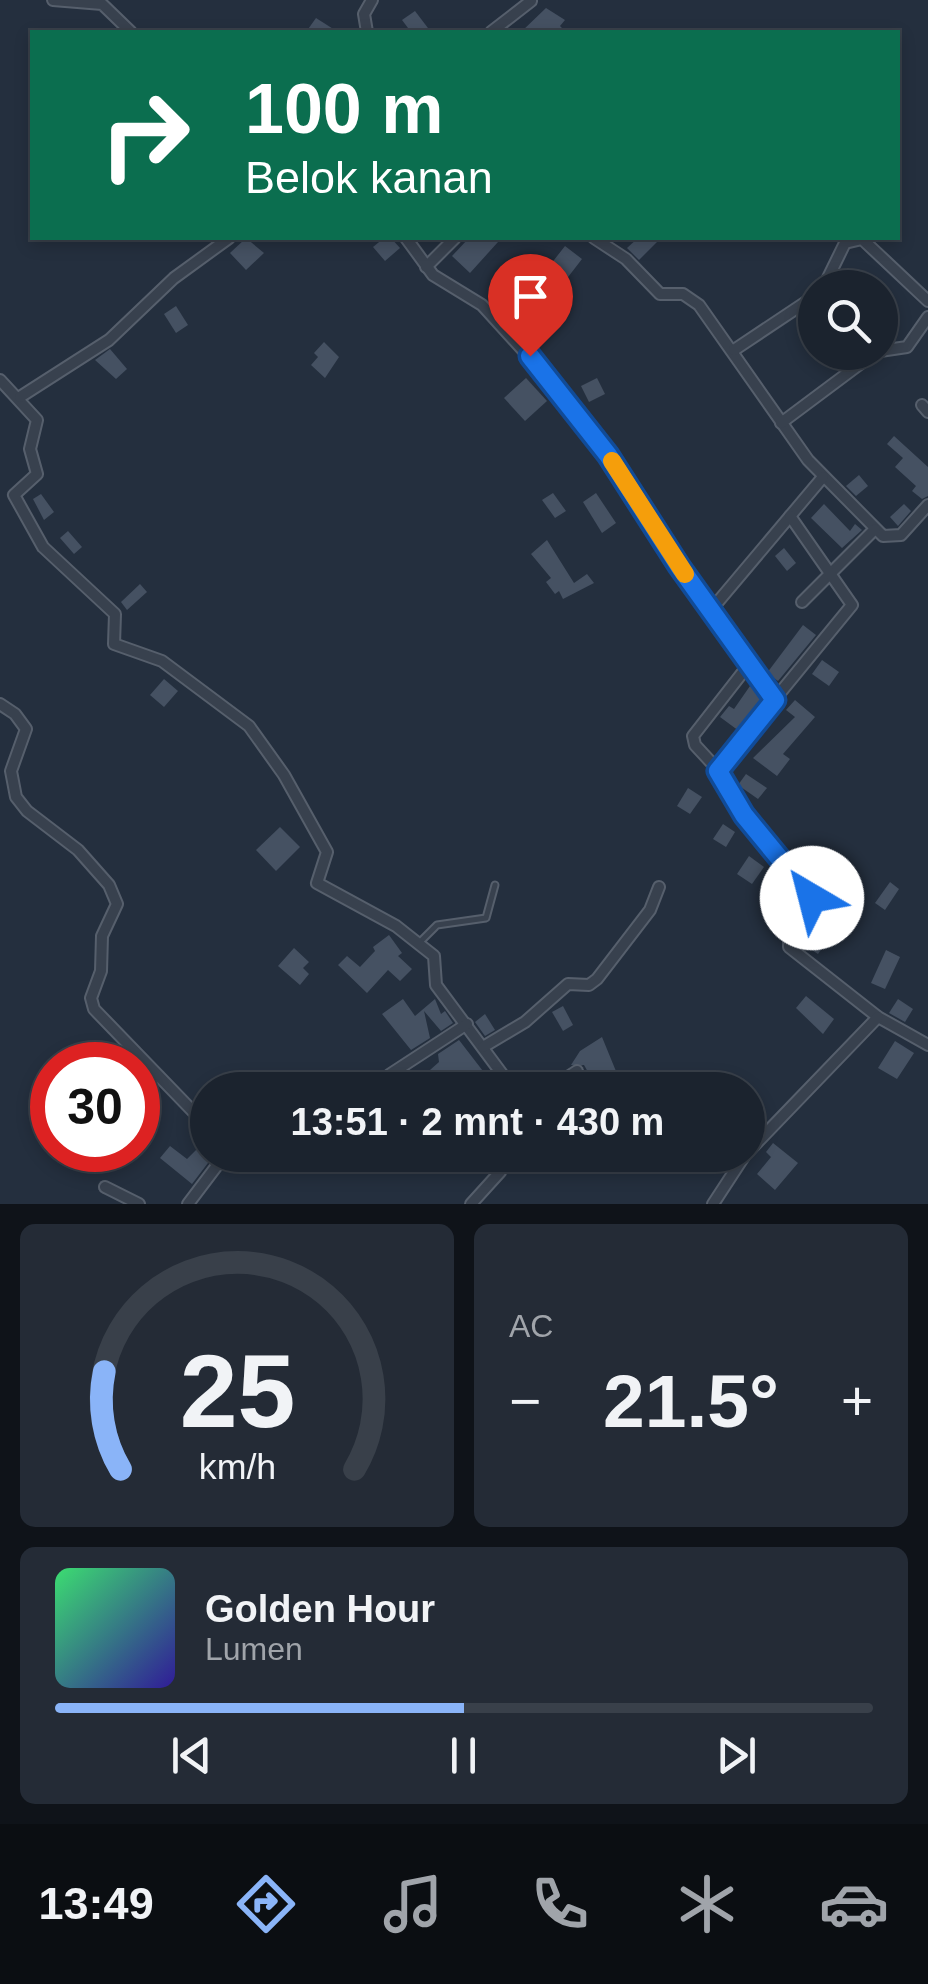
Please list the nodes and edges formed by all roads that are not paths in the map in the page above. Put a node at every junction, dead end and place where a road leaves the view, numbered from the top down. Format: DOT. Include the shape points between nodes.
graph roads {
  1 [pos="53,0"];
  2 [pos="372,0"];
  3 [pos="531,1"];
  4 [pos="128,30"];
  5 [pos="367,30"];
  6 [pos="494,30"];
  7 [pos="227,240"];
  8 [pos="407,240"];
  9 [pos="453,240"];
  10 [pos="597,240"];
  11 [pos="852,240"];
  12 [pos="859,240"];
  13 [pos="426,267"];
  14 [pos="831,270"];
  15 [pos="896,270"];
  16 [pos="898,272"];
  17 [pos="928,301"];
  18 [pos="798,307"];
  19 [pos="928,316"];
  20 [pos="898,349"];
  21 [pos="734,350"];
  22 [pos="853,370"];
  23 [pos="0,380"];
  24 [pos="20,398"];
  25 [pos="780,422"];
  26 [pos="823,476"];
  27 [pos="928,505"];
  28 [pos="790,516"];
  29 [pos="875,529"];
  30 [pos="828,572"];
  31 [pos="802,602"];
  32 [pos="711,610"];
  33 [pos="750,663"];
  34 [pos="775,700"];
  35 [pos="0,704"];
  36 [pos="718,771"];
  37 [pos="495,885"];
  38 [pos="659,887"];
  39 [pos="420,942"];
  40 [pos="878,1017"];
  41 [pos="467,1024"];
  42 [pos="928,1044"];
  43 [pos="482,1048"];
  44 [pos="394,1072"];
  45 [pos="500,1072"];
  46 [pos="190,1108"];
  47 [pos="765,1134"];
  48 [pos="212,1172"];
  49 [pos="500,1172"];
  50 [pos="734,1172"];
  51 [pos="106,1187"];
  52 [pos="138,1204"];
  53 [pos="188,1204"];
  54 [pos="471,1204"];
  55 [pos="713,1204"];
  1 -- 4 [label="street" via="102,4"];
  2 -- 5 [label="street" via="364,14"];
  3 -- 6 [label="street"];
  7 -- 24 [label="street" via="174,278 109,340"];
  8 -- 13 [label="street"];
  9 -- 13 [label="street"];
  10 -- 21 [label="street" via="660,294 690,298"];
  11 -- 14 [label="street"];
  12 -- 15 [label="street"];
  13 -- 32 [label="street" via="482,305 553,380"];
  16 -- 17 [label="street"];
  18 -- 21 [label="street"];
  19 -- 20 [label="street" via="907,347"];
  21 -- 25 [label="street"];
  22 -- 25 [label="street"];
  23 -- 24 [label="street"];
  24 -- 39 [label="street" via="37,420 30,448 37,474 14,495 43,547 115,614 114,644 162,661 249,726 328,852 319,886"];
  25 -- 26 [label="street"];
  26 -- 28 [label="street"];
  26 -- 29 [label="street"];
  27 -- 29 [label="street" via="894,538"];
  28 -- 30 [label="street"];
  28 -- 32 [label="street"];
  29 -- 30 [label="street"];
  30 -- 31 [label="street"];
  30 -- 34 [label="street" via="852,605"];
  32 -- 33 [label="street"];
  33 -- 34 [label="street"];
  33 -- 36 [label="street" via="692,736"];
  34 -- 36 [label="street"];
  35 -- 46 [label="street" via="26,729 11,771 21,805 78,850 115,894 115,912 102,936 94,1009"];
  36 -- 40 [label="street" via="749,821 810,891 810,906 790,934 789,947"];
  37 -- 39 [label="lane" via="486,918 437,925"];
  38 -- 43 [label="street" via="650,910 593,983 568,984"];
  39 -- 41 [label="street" via="436,960 436,985"];
  40 -- 42 [label="street"];
  40 -- 47 [label="street"];
  41 -- 43 [label="street"];
  41 -- 44 [label="street"];
  43 -- 45 [label="street"];
  48 -- 53 [label="street"];
  49 -- 54 [label="street"];
  50 -- 55 [label="street"];
  51 -- 52 [label="street"];
}
